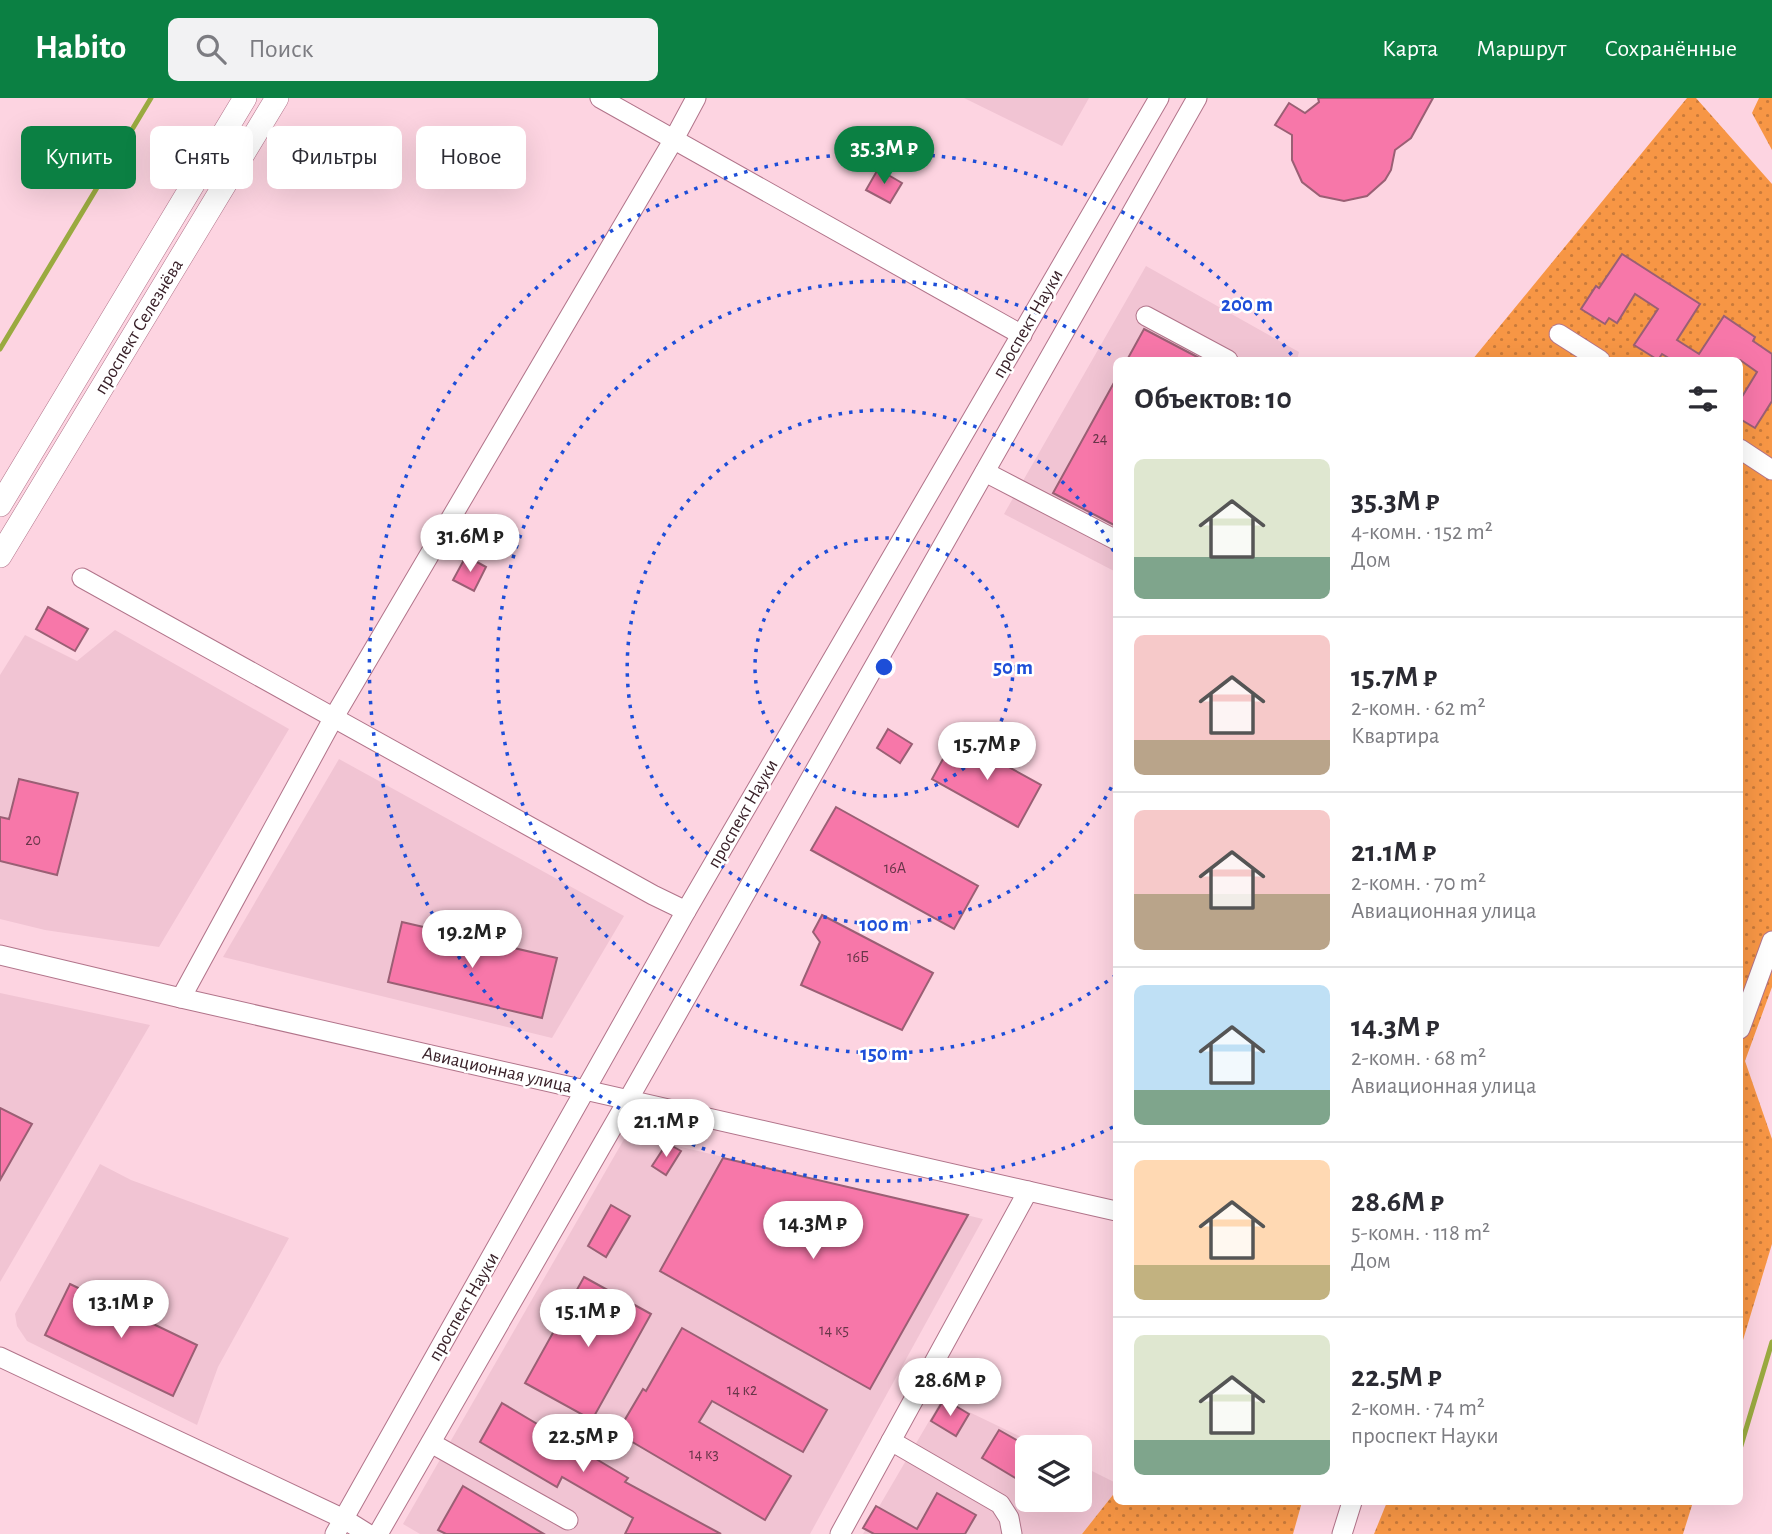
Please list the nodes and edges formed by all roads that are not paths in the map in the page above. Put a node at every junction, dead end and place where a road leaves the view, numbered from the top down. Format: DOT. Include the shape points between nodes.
graph roads {
  1 [pos="245,98"];
  2 [pos="277,98"];
  3 [pos="600,98"];
  4 [pos="696,98"];
  5 [pos="1159,98"];
  6 [pos="1197,98"];
  7 [pos="674,139"];
  8 [pos="1146,316"];
  9 [pos="1559,334"];
  10 [pos="1022,335"];
  11 [pos="1222,357"];
  12 [pos="1595,357"];
  13 [pos="1743,451"];
  14 [pos="1772,470"];
  15 [pos="985,471"];
  16 [pos="0,505"];
  17 [pos="1113,538"];
  18 [pos="0,556"];
  19 [pos="82,578"];
  20 [pos="334,717"];
  21 [pos="687,911"];
  22 [pos="1772,941"];
  23 [pos="0,955"];
  24 [pos="181,998"];
  25 [pos="1743,1021"];
  26 [pos="586,1090"];
  27 [pos="628,1100"];
  28 [pos="1028,1191"];
  29 [pos="1113,1210"];
  30 [pos="0,1357"];
  31 [pos="891,1441"];
  32 [pos="431,1443"];
  33 [pos="1351,1505"];
  34 [pos="568,1520"];
  35 [pos="339,1527"];
  36 [pos="368,1534"];
  37 [pos="378,1534"];
  38 [pos="840,1534"];
  39 [pos="1012,1534"];
  40 [pos="1342,1534"];
  1 -- 16 [label="main road, проспект Селезнёва"];
  2 -- 18 [label="main road, проспект Селезнёва"];
  3 -- 7 [label="street"];
  4 -- 7 [label="street"];
  5 -- 10 [label="street, проспект Науки"];
  6 -- 15 [label="street, проспект Науки"];
  7 -- 10 [label="street"];
  7 -- 20 [label="street"];
  8 -- 11 [label="street"];
  9 -- 12 [label="street"];
  10 -- 21 [label="street, проспект Науки"];
  13 -- 14 [label="street"];
  15 -- 17 [label="street"];
  15 -- 27 [label="street, проспект Науки"];
  19 -- 20 [label="street"];
  20 -- 21 [label="street"];
  20 -- 24 [label="street"];
  21 -- 26 [label="street, проспект Науки"];
  22 -- 25 [label="street"];
  23 -- 24 [label="street, Авиационная улица"];
  24 -- 26 [label="street, Авиационная улица"];
  26 -- 27 [label="street, Авиационная улица"];
  26 -- 35 [label="street, проспект Науки"];
  27 -- 28 [label="street, Авиационная улица"];
  27 -- 32 [label="street, проспект Науки"];
  28 -- 29 [label="street, Авиационная улица"];
  28 -- 31 [label="street"];
  30 -- 35 [label="street"];
  31 -- 38 [label="street"];
  31 -- 39 [label="street" via="1000,1504"];
  32 -- 34 [label="street"];
  32 -- 37 [label="street, проспект Науки"];
  33 -- 40 [label="street"];
  35 -- 36 [label="street"];
}
